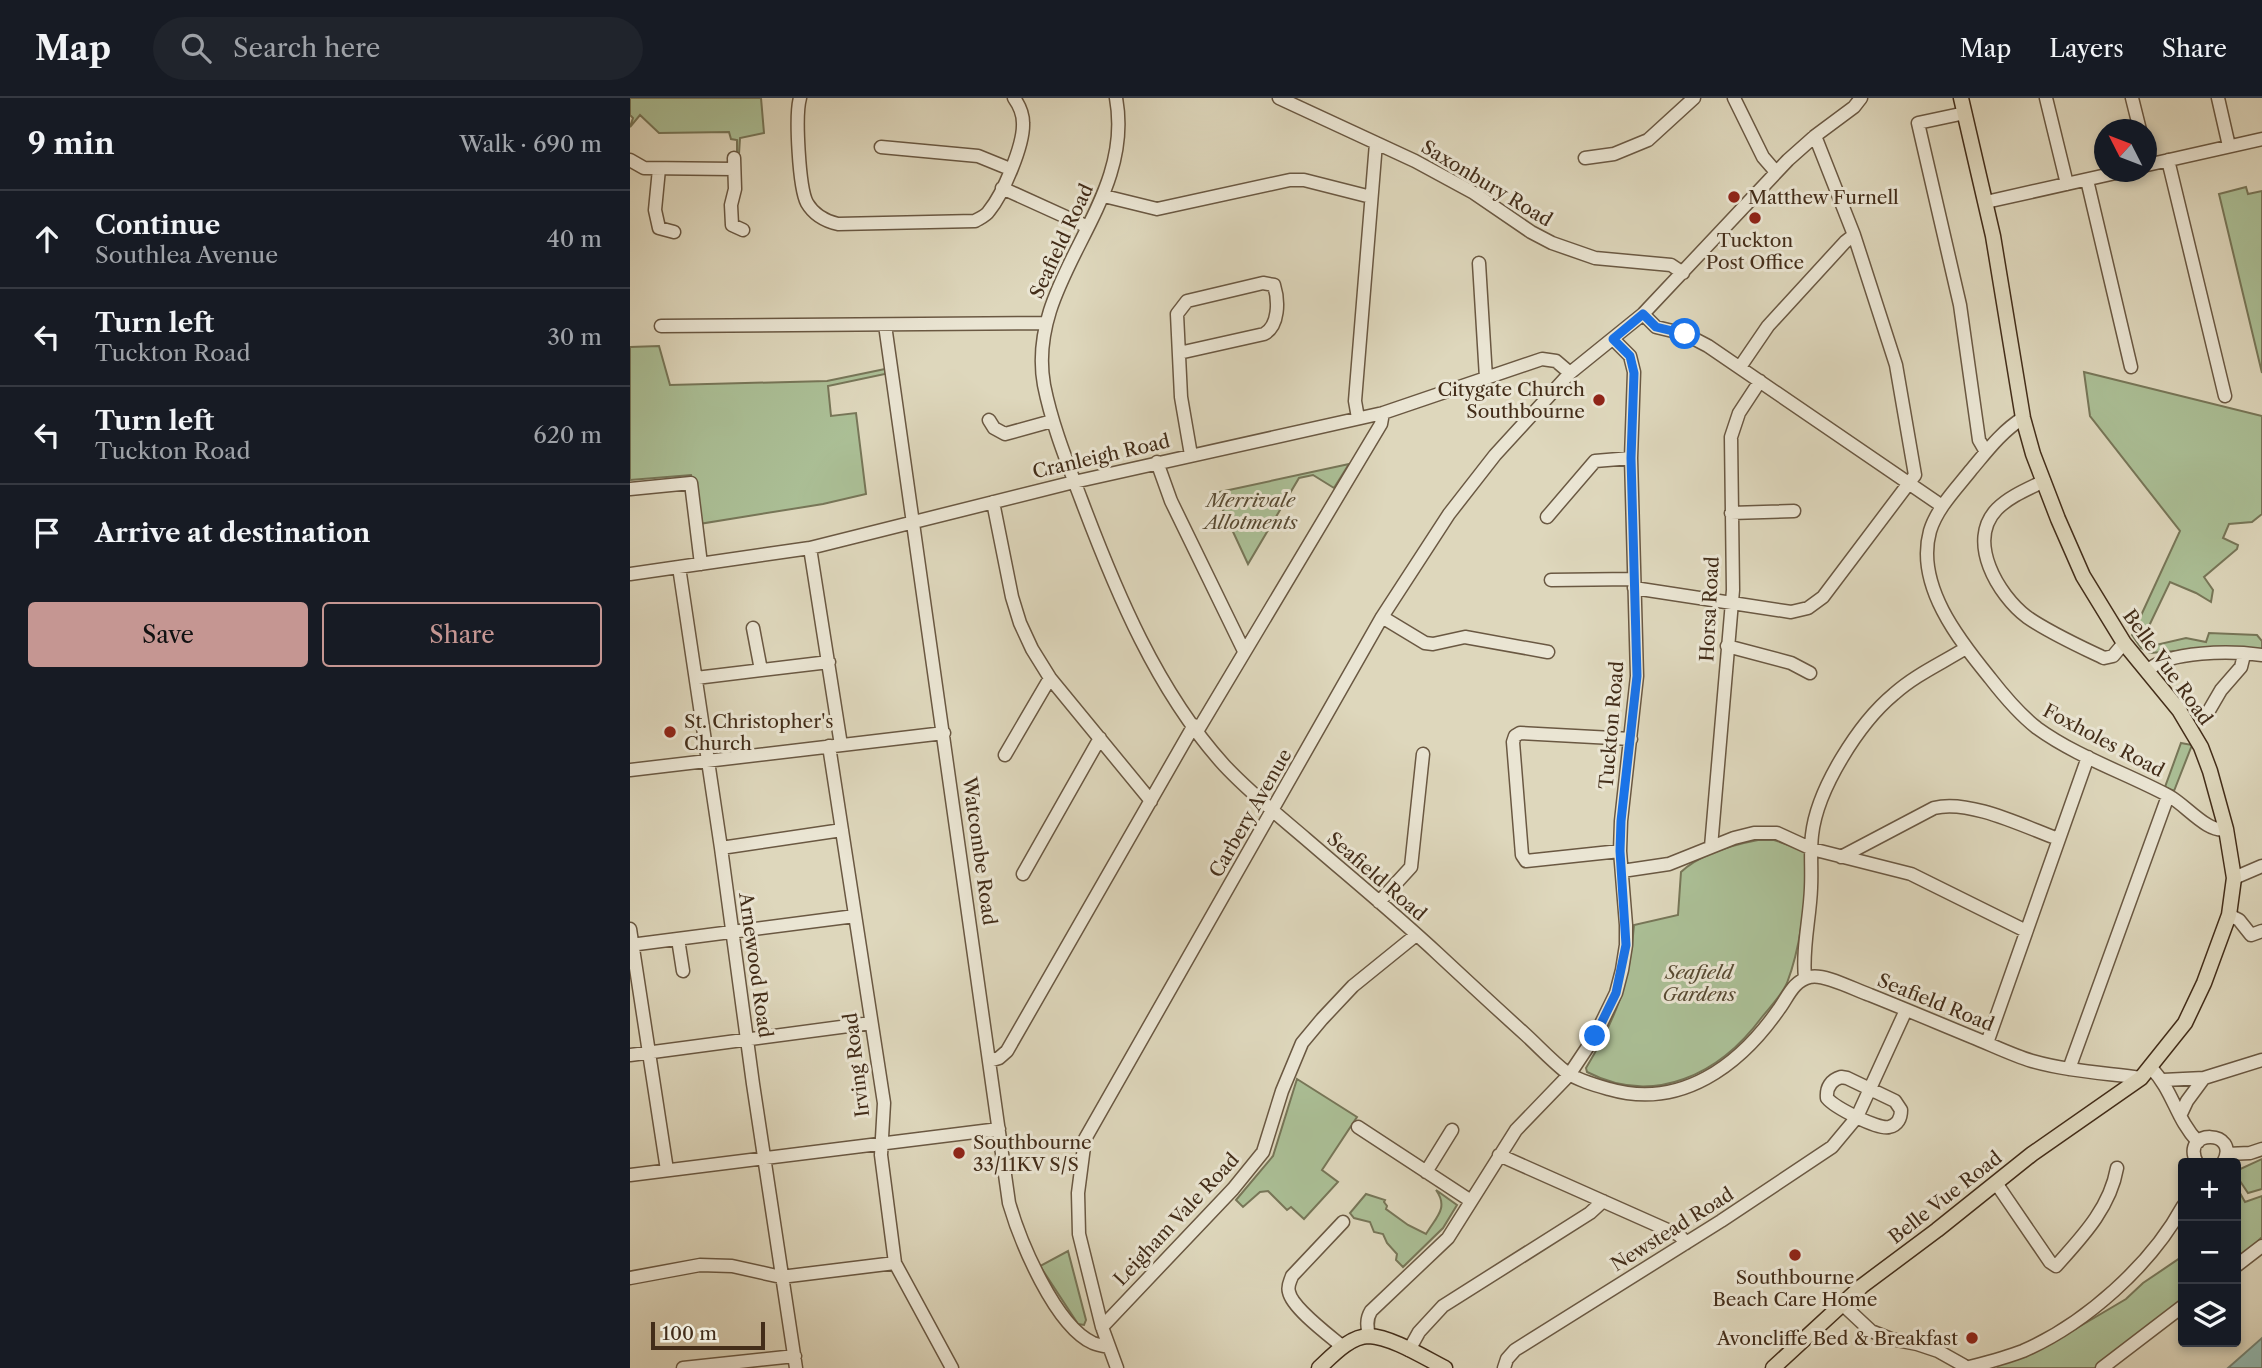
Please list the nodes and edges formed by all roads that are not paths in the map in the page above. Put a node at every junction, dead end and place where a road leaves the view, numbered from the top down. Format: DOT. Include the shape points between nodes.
graph roads {
  1 [pos="800,98"];
  2 [pos="1014,98"];
  3 [pos="1116,98"];
  4 [pos="1279,98"];
  5 [pos="1694,98"];
  6 [pos="1734,98"];
  7 [pos="1961,98"];
  8 [pos="2046,98"];
  9 [pos="2132,98"];
  10 [pos="2218,98"];
  11 [pos="1854,101"];
  12 [pos="1965,113"];
  13 [pos="2137,119"];
  14 [pos="1815,136"];
  15 [pos="2262,139"];
  16 [pos="1376,143"];
  17 [pos="2229,146"];
  18 [pos="881,147"];
  19 [pos="1585,158"];
  20 [pos="630,160"];
  21 [pos="2168,160"];
  22 [pos="2157,161"];
  23 [pos="659,169"];
  24 [pos="1010,169"];
  25 [pos="1776,172"];
  26 [pos="2094,178"];
  27 [pos="2087,180"];
  28 [pos="2067,184"];
  29 [pos="1002,188"];
  30 [pos="1104,196"];
  31 [pos="1371,197"];
  32 [pos="1986,202"];
  33 [pos="1088,227"];
  34 [pos="734,230"];
  35 [pos="674,232"];
  36 [pos="1854,235"];
  37 [pos="1479,263"];
  38 [pos="1683,273"];
  39 [pos="1643,314"];
  40 [pos="1045,323"];
  41 [pos="885,324"];
  42 [pos="661,326"];
  43 [pos="1613,339"];
  44 [pos="1179,353"];
  45 [pos="1740,367"];
  46 [pos="2131,367"];
  47 [pos="1570,373"];
  48 [pos="1486,378"];
  49 [pos="1760,381"];
  50 [pos="2225,396"];
  51 [pos="1383,413"];
  52 [pos="1358,418"];
  53 [pos="2023,418"];
  54 [pos="989,420"];
  55 [pos="1052,421"];
  56 [pos="1986,452"];
  57 [pos="1191,455"];
  58 [pos="1631,458"];
  59 [pos="1157,463"];
  60 [pos="2044,481"];
  61 [pos="1074,482"];
  62 [pos="1909,485"];
  63 [pos="630,489"];
  64 [pos="993,502"];
  65 [pos="1942,506"];
  66 [pos="1794,511"];
  67 [pos="1731,513"];
  68 [pos="1547,517"];
  69 [pos="913,522"];
  70 [pos="810,548"];
  71 [pos="701,564"];
  72 [pos="679,568"];
  73 [pos="630,574"];
  74 [pos="1551,580"];
  75 [pos="1634,584"];
  76 [pos="1732,602"];
  77 [pos="1382,617"];
  78 [pos="753,628"];
  79 [pos="2124,643"];
  80 [pos="1727,646"];
  81 [pos="1966,648"];
  82 [pos="1244,651"];
  83 [pos="1548,652"];
  84 [pos="2244,654"];
  85 [pos="2262,656"];
  86 [pos="829,662"];
  87 [pos="761,670"];
  88 [pos="2147,671"];
  89 [pos="1810,673"];
  90 [pos="696,678"];
  91 [pos="1050,678"];
  92 [pos="2207,714"];
  93 [pos="1196,728"];
  94 [pos="944,733"];
  95 [pos="1100,738"];
  96 [pos="1632,739"];
  97 [pos="835,745"];
  98 [pos="1423,754"];
  99 [pos="1005,755"];
  100 [pos="2088,757"];
  101 [pos="708,762"];
  102 [pos="630,770"];
  103 [pos="2168,796"];
  104 [pos="1151,801"];
  105 [pos="1273,811"];
  106 [pos="2226,829"];
  107 [pos="842,830"];
  108 [pos="2058,839"];
  109 [pos="1710,847"];
  110 [pos="721,848"];
  111 [pos="1812,849"];
  112 [pos="1620,851"];
  113 [pos="1841,857"];
  114 [pos="2262,866"];
  115 [pos="1622,872"];
  116 [pos="1023,874"];
  117 [pos="2234,878"];
  118 [pos="1379,902"];
  119 [pos="2228,915"];
  120 [pos="855,916"];
  121 [pos="630,929"];
  122 [pos="732,931"];
  123 [pos="2026,931"];
  124 [pos="2262,931"];
  125 [pos="1416,935"];
  126 [pos="678,939"];
  127 [pos="631,945"];
  128 [pos="683,971"];
  129 [pos="1805,978"];
  130 [pos="1906,1010"];
  131 [pos="871,1023"];
  132 [pos="747,1039"];
  133 [pos="1987,1043"];
  134 [pos="648,1052"];
  135 [pos="630,1055"];
  136 [pos="2262,1059"];
  137 [pos="989,1061"];
  138 [pos="2069,1069"];
  139 [pos="2146,1073"];
  140 [pos="1569,1075"];
  141 [pos="2204,1078"];
  142 [pos="2163,1080"];
  143 [pos="1870,1089"];
  144 [pos="2180,1116"];
  145 [pos="1857,1117"];
  146 [pos="1358,1127"];
  147 [pos="999,1129"];
  148 [pos="1452,1130"];
  149 [pos="2198,1142"];
  150 [pos="881,1144"];
  151 [pos="2262,1149"];
  152 [pos="1499,1155"];
  153 [pos="764,1158"];
  154 [pos="2196,1158"];
  155 [pos="2225,1158"];
  156 [pos="2117,1168"];
  157 [pos="667,1170"];
  158 [pos="1426,1172"];
  159 [pos="630,1175"];
  160 [pos="1996,1183"];
  161 [pos="1471,1201"];
  162 [pos="1603,1201"];
  163 [pos="2178,1214"];
  164 [pos="1343,1223"];
  165 [pos="1686,1243"];
  166 [pos="2262,1246"];
  167 [pos="2241,1262"];
  168 [pos="895,1264"];
  169 [pos="781,1277"];
  170 [pos="630,1278"];
  171 [pos="1842,1303"];
  172 [pos="2178,1310"];
  173 [pos="1102,1327"];
  174 [pos="1369,1336"];
  175 [pos="1109,1347"];
  176 [pos="1343,1347"];
  177 [pos="1409,1350"];
  178 [pos="795,1362"];
  179 [pos="683,1368"];
  180 [pos="952,1368"];
  181 [pos="1116,1368"];
  182 [pos="1319,1368"];
  183 [pos="1445,1368"];
  184 [pos="1504,1368"];
  185 [pos="1773,1368"];
  186 [pos="1966,1368"];
  187 [pos="2102,1368"];
  1 -- 29 [label="street" via="803,192 811,209 829,222 975,221 989,211"];
  2 -- 24 [label="street" via="1024,120"];
  3 -- 30 [label="street, Seafield Road" via="1115,157"];
  4 -- 16 [label="street, Saxonbury Road"];
  5 -- 19 [label="street" via="1648,140 1614,154"];
  6 -- 25 [label="street" via="1763,157"];
  7 -- 12 [label="main road, Belle Vue Road"];
  8 -- 28 [label="street"];
  9 -- 13 [label="street"];
  10 -- 17 [label="street"];
  11 -- 14 [label="street"];
  12 -- 32 [label="main road, Belle Vue Road"];
  12 -- 56 [label="street" via="1918,123 1960,305 1979,440"];
  14 -- 25 [label="street"];
  14 -- 36 [label="street"];
  15 -- 17 [label="street"];
  16 -- 31 [label="street"];
  16 -- 38 [label="street, Saxonbury Road" via="1474,193 1552,243 1595,258 1671,265"];
  17 -- 21 [label="street"];
  18 -- 24 [label="street" via="978,156"];
  20 -- 23 [label="street"];
  21 -- 22 [label="street"];
  21 -- 50 [label="street"];
  23 -- 34 [label="street" via="734,163"];
  23 -- 35 [label="street" via="656,230"];
  24 -- 29 [label="street"];
  25 -- 38 [label="street"];
  26 -- 27 [label="street"];
  27 -- 28 [label="street"];
  27 -- 46 [label="street"];
  28 -- 32 [label="street"];
  29 -- 33 [label="street"];
  30 -- 31 [label="street" via="1157,209 1304,180"];
  30 -- 33 [label="street, Seafield Road"];
  31 -- 52 [label="street" via="1355,401"];
  32 -- 53 [label="main road, Belle Vue Road"];
  33 -- 40 [label="street, Seafield Road"];
  36 -- 45 [label="street" via="1769,327"];
  36 -- 62 [label="street" via="1896,365 1915,475"];
  37 -- 48 [label="street"];
  38 -- 39 [label="street"];
  39 -- 43 [label="street"];
  39 -- 45 [label="street" via="1656,327 1685,334"];
  40 -- 41 [label="street"];
  40 -- 55 [label="street, Seafield Road" via="1041,363"];
  41 -- 42 [label="street"];
  41 -- 69 [label="street, Watcombe Road"];
  43 -- 47 [label="street, Carbery Avenue"];
  43 -- 58 [label="street, Tuckton Road" via="1634,364"];
  44 -- 44 [label="street" via="1177,314 1187,301 1263,283 1275,285 1278,295 1271,330"];
  44 -- 57 [label="street"];
  45 -- 49 [label="street"];
  47 -- 48 [label="street, Cranleigh Road" via="1556,361 1542,359"];
  47 -- 77 [label="street, Carbery Avenue" via="1471,485"];
  48 -- 51 [label="street, Cranleigh Road"];
  49 -- 62 [label="street"];
  49 -- 67 [label="street, Horsa Road" via="1745,402 1731,437"];
  51 -- 52 [label="street, Cranleigh Road"];
  51 -- 82 [label="street" via="1381,424"];
  52 -- 57 [label="street, Cranleigh Road"];
  53 -- 56 [label="street, Foxholes Road" via="2009,426"];
  53 -- 60 [label="main road, Belle Vue Road"];
  54 -- 55 [label="street" via="1005,434"];
  55 -- 61 [label="street, Seafield Road"];
  56 -- 65 [label="street, Foxholes Road"];
  57 -- 59 [label="street, Cranleigh Road"];
  58 -- 68 [label="street" via="1595,461"];
  58 -- 75 [label="street, Tuckton Road"];
  59 -- 61 [label="street, Cranleigh Road"];
  59 -- 82 [label="street"];
  60 -- 79 [label="main road, Belle Vue Road" via="2083,576"];
  60 -- 79 [label="street" via="2015,496 1992,516 1983,545 1992,572 2014,605 2036,623 2104,658 2113,656"];
  61 -- 64 [label="street, Cranleigh Road"];
  61 -- 93 [label="street, Seafield Road" via="1122,600 1165,682"];
  62 -- 65 [label="street"];
  62 -- 76 [label="street" via="1815,604 1791,611"];
  63 -- 71 [label="street" via="691,483"];
  64 -- 69 [label="street, Cranleigh Road"];
  64 -- 91 [label="street" via="1020,623"];
  65 -- 81 [label="street, Foxholes Road" via="1929,534 1928,564 1942,608"];
  66 -- 67 [label="street"];
  67 -- 76 [label="street, Horsa Road"];
  69 -- 70 [label="street, Cranleigh Road"];
  69 -- 94 [label="street, Watcombe Road"];
  70 -- 71 [label="street, Cranleigh Road"];
  70 -- 86 [label="street, Irving Road"];
  71 -- 72 [label="street, Cranleigh Road"];
  72 -- 73 [label="street, Cranleigh Road"];
  72 -- 90 [label="street, Arnewood Road"];
  74 -- 75 [label="street"];
  75 -- 76 [label="street"];
  75 -- 96 [label="street, Tuckton Road" via="1637,676"];
  76 -- 80 [label="street, Horsa Road"];
  77 -- 83 [label="street" via="1425,643 1465,637"];
  77 -- 105 [label="street, Carbery Avenue"];
  78 -- 87 [label="street"];
  79 -- 88 [label="main road, Belle Vue Road"];
  80 -- 89 [label="street" via="1791,663"];
  80 -- 109 [label="street, Horsa Road"];
  81 -- 100 [label="street, Foxholes Road" via="2024,718"];
  81 -- 111 [label="street" via="1894,693 1861,730 1825,795"];
  82 -- 93 [label="street"];
  84 -- 85 [label="street"];
  84 -- 88 [label="street" via="2169,657"];
  84 -- 92 [label="street" via="2241,667"];
  86 -- 87 [label="street"];
  86 -- 97 [label="street, Irving Road"];
  87 -- 90 [label="street"];
  88 -- 106 [label="main road, Belle Vue Road" via="2201,747"];
  90 -- 101 [label="street, Arnewood Road"];
  91 -- 95 [label="street"];
  91 -- 99 [label="street"];
  93 -- 104 [label="street"];
  93 -- 105 [label="street, Seafield Road" via="1224,765"];
  94 -- 97 [label="street"];
  94 -- 137 [label="street, Watcombe Road"];
  95 -- 104 [label="street"];
  95 -- 116 [label="street"];
  96 -- 112 [label="street, Tuckton Road"];
  96 -- 112 [label="street" via="1520,733 1513,742 1525,861"];
  97 -- 101 [label="street"];
  97 -- 107 [label="street, Irving Road"];
  98 -- 118 [label="street" via="1411,867"];
  100 -- 103 [label="street, Foxholes Road"];
  100 -- 108 [label="street"];
  101 -- 102 [label="street"];
  101 -- 110 [label="street, Arnewood Road"];
  103 -- 106 [label="street, Foxholes Road" via="2209,827"];
  103 -- 138 [label="street"];
  104 -- 137 [label="street" via="1007,1051"];
  105 -- 118 [label="street, Seafield Road"];
  105 -- 173 [label="street, Carbery Avenue" via="1085,1139 1078,1194 1079,1234"];
  106 -- 117 [label="main road, Belle Vue Road"];
  107 -- 110 [label="street"];
  107 -- 120 [label="street, Irving Road"];
  108 -- 113 [label="street" via="1965,805 1948,804"];
  108 -- 123 [label="street"];
  109 -- 111 [label="street" via="1754,833 1777,833"];
  109 -- 115 [label="street" via="1670,864"];
  110 -- 122 [label="street, Arnewood Road"];
  111 -- 113 [label="street"];
  111 -- 129 [label="street"];
  112 -- 115 [label="street, Tuckton Road"];
  113 -- 123 [label="street" via="1911,874"];
  114 -- 117 [label="street"];
  115 -- 140 [label="street, Tuckton Road" via="1626,945 1616,993"];
  117 -- 119 [label="main road, Belle Vue Road"];
  118 -- 125 [label="street, Seafield Road"];
  119 -- 124 [label="street" via="2251,935"];
  119 -- 139 [label="main road, Belle Vue Road" via="2185,1023"];
  120 -- 122 [label="street"];
  120 -- 131 [label="street, Irving Road"];
  121 -- 127 [label="street"];
  122 -- 126 [label="street"];
  122 -- 132 [label="street, Arnewood Road"];
  123 -- 133 [label="street"];
  125 -- 140 [label="street, Seafield Road"];
  125 -- 173 [label="street, Leigham Vale Road" via="1353,986 1302,1043 1263,1152"];
  126 -- 127 [label="street"];
  126 -- 128 [label="street"];
  127 -- 134 [label="street"];
  129 -- 130 [label="street, Seafield Road" via="1821,977"];
  129 -- 140 [label="street, Seafield Road" via="1737,1058 1678,1091 1611,1090"];
  130 -- 133 [label="street, Seafield Road"];
  130 -- 143 [label="street, Newstead Road"];
  131 -- 132 [label="street"];
  131 -- 150 [label="street, Irving Road" via="884,1103"];
  132 -- 134 [label="street"];
  132 -- 153 [label="street, Arnewood Road"];
  133 -- 138 [label="street, Seafield Road" via="2029,1060"];
  134 -- 135 [label="street"];
  134 -- 157 [label="street"];
  136 -- 141 [label="street"];
  137 -- 147 [label="street, Watcombe Road"];
  138 -- 139 [label="street, Seafield Road"];
  139 -- 142 [label="street"];
  139 -- 160 [label="main road, Belle Vue Road"];
  140 -- 152 [label="street, Tuckton Road" via="1516,1130"];
  141 -- 142 [label="street"];
  141 -- 144 [label="street"];
  142 -- 144 [label="street"];
  143 -- 145 [label="street, Newstead Road"];
  143 -- 145 [label="street" via="1841,1077 1829,1085 1831,1103"];
  143 -- 145 [label="street" via="1899,1105 1899,1120 1885,1128"];
  144 -- 149 [label="street"];
  145 -- 165 [label="street, Newstead Road" via="1832,1147"];
  146 -- 158 [label="street"];
  147 -- 150 [label="street"];
  147 -- 175 [label="street, Watcombe Road" via="1009,1203 1029,1256 1050,1297 1072,1325 1091,1342"];
  148 -- 158 [label="street"];
  149 -- 154 [label="street"];
  149 -- 155 [label="street" via="2214,1137 2223,1143"];
  150 -- 153 [label="street"];
  150 -- 168 [label="street, Irving Road"];
  151 -- 155 [label="street"];
  152 -- 161 [label="street, Tuckton Road"];
  152 -- 162 [label="street"];
  153 -- 157 [label="street"];
  153 -- 169 [label="street, Arnewood Road"];
  156 -- 160 [label="street" via="2102,1210 2056,1266"];
  157 -- 159 [label="street"];
  158 -- 161 [label="street"];
  160 -- 171 [label="main road, Belle Vue Road"];
  161 -- 174 [label="street, Tuckton Road" via="1448,1238 1371,1311"];
  162 -- 165 [label="street" via="1679,1235"];
  162 -- 177 [label="street" via="1443,1306"];
  163 -- 186 [label="street" via="2145,1262 2062,1329 2032,1346"];
  164 -- 176 [label="street" via="1288,1285 1296,1305"];
  165 -- 184 [label="street, Newstead Road" via="1515,1350"];
  166 -- 167 [label="street"];
  168 -- 169 [label="street"];
  168 -- 180 [label="street, Irving Road"];
  169 -- 170 [label="street" via="732,1266 700,1265"];
  169 -- 178 [label="street, Arnewood Road"];
  171 -- 185 [label="main road, Belle Vue Road"];
  171 -- 186 [label="street" via="1871,1331 1938,1351"];
  172 -- 187 [label="street"];
  173 -- 175 [label="street, Carbery Avenue"];
  174 -- 176 [label="main road"];
  174 -- 177 [label="main road"];
  175 -- 181 [label="street, Carbery Avenue"];
  176 -- 182 [label="main road"];
  177 -- 183 [label="main road"];
  178 -- 179 [label="street"];
}
